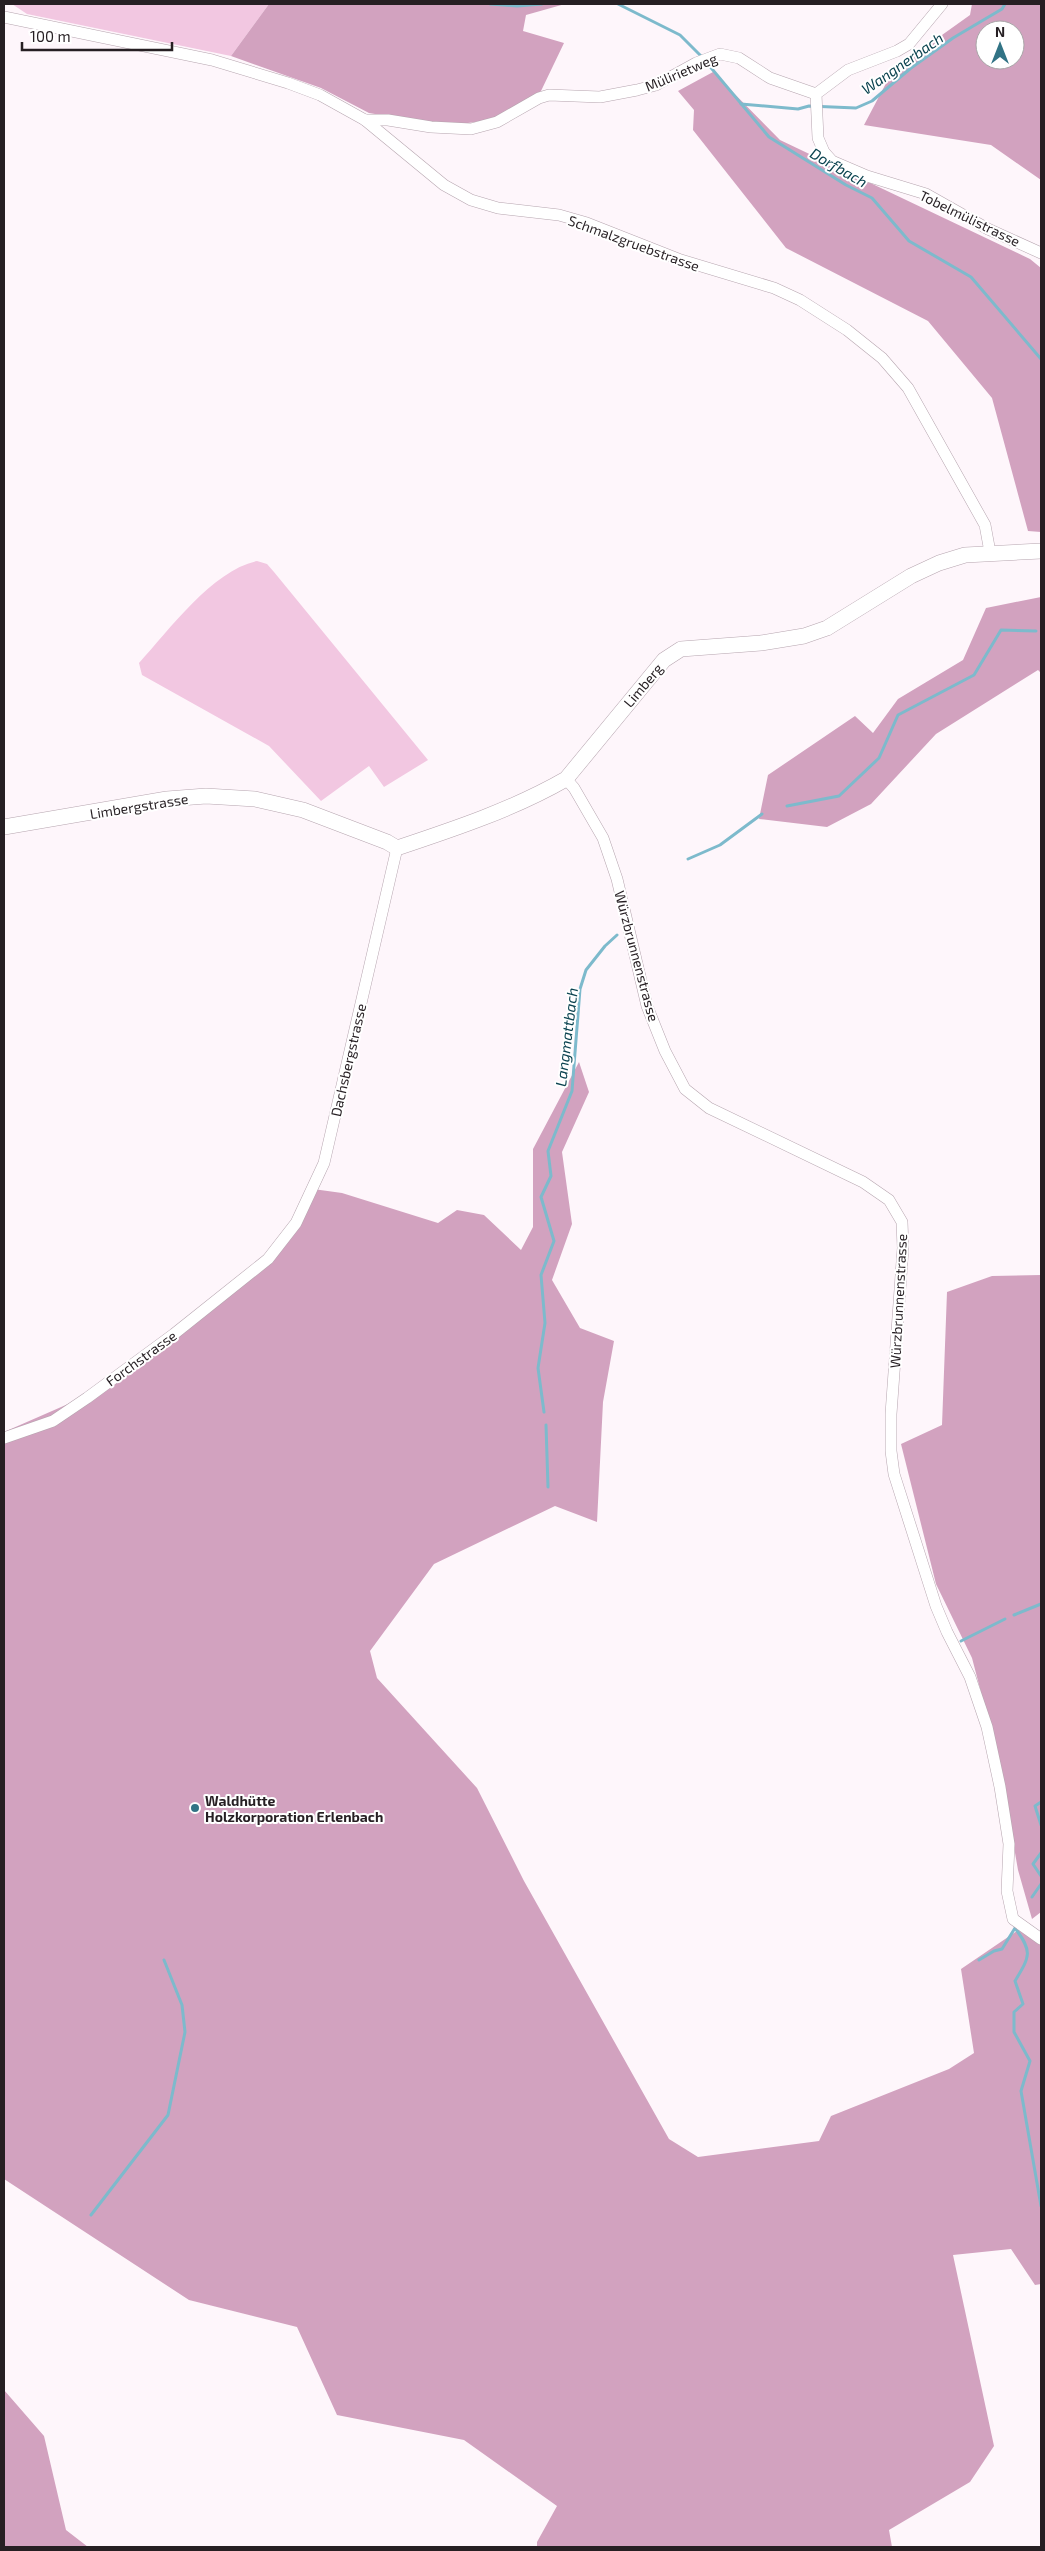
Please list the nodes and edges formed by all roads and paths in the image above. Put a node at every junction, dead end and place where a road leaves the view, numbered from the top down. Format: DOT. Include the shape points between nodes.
graph roads {
  1 [pos="942,4"];
  2 [pos="4,17"];
  3 [pos="816,104"];
  4 [pos="365,120"];
  5 [pos="1041,253"];
  6 [pos="1041,551"];
  7 [pos="990,552"];
  8 [pos="566,780"];
  9 [pos="4,827"];
  10 [pos="397,848"];
  11 [pos="268,1259"];
  12 [pos="4,1438"];
  13 [pos="1041,1939"];
  1 -- 3 [label="street" via="909,44 897,52 848,70"];
  2 -- 4 [label="street, Schmalzgruebstrasse" via="212,60 320,95"];
  3 -- 4 [label="street, Mülirietweg" via="727,54 712,56 656,84 619,95 549,95 538,98 497,122 471,129"];
  3 -- 5 [label="street, Tobelmülistrasse" via="820,144 832,161 867,176 926,194 988,229"];
  4 -- 7 [label="street, Schmalzgruebstrasse" via="444,184 470,200 588,223 711,271 774,288 800,300 846,330 882,358 908,388 985,525"];
  6 -- 7 [label="street, Limberg"];
  7 -- 8 [label="street, Limberg" via="939,563 911,576 827,628 798,638 696,647 671,654"];
  8 -- 10 [label="street, Limberg" via="471,822"];
  8 -- 13 [label="street, Würzbrunnenstrasse" via="603,838 617,879 647,1006 664,1050 685,1089 709,1108 863,1182 889,1200 902,1222 892,1414 894,1474 936,1606 970,1676 987,1727 1009,1844 1007,1890 1013,1919"];
  9 -- 10 [label="street, Limbergstrasse" via="167,799 206,796 255,799 302,810"];
  10 -- 11 [label="street, Dachsbergstrasse" via="324,1163 296,1224"];
  11 -- 12 [label="street, Forchstrasse" via="174,1334 54,1421"];
}
